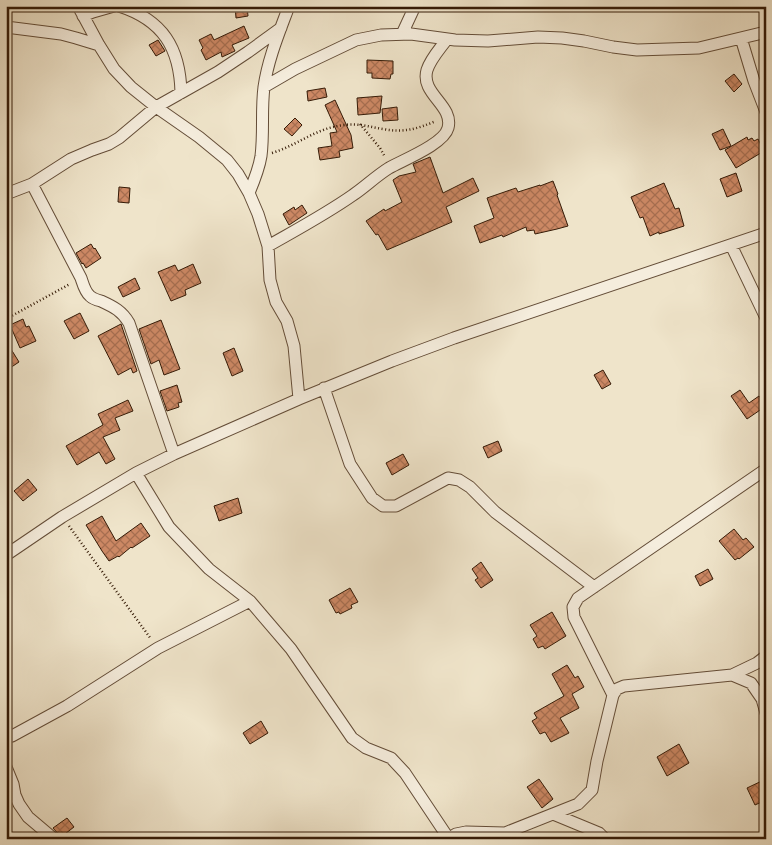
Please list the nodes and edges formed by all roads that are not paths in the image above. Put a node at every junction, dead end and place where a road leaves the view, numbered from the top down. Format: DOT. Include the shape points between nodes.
graph roads {
  1 [pos="114,6"];
  2 [pos="118,6"];
  3 [pos="289,6"];
  4 [pos="415,6"];
  5 [pos="81,11"];
  6 [pos="6,27"];
  7 [pos="281,28"];
  8 [pos="766,32"];
  9 [pos="402,34"];
  10 [pos="741,38"];
  11 [pos="447,39"];
  12 [pos="99,45"];
  13 [pos="264,87"];
  14 [pos="181,94"];
  15 [pos="156,108"];
  16 [pos="766,112"];
  17 [pos="32,184"];
  18 [pos="249,193"];
  19 [pos="6,194"];
  20 [pos="766,233"];
  21 [pos="731,245"];
  22 [pos="268,246"];
  23 [pos="766,318"];
  24 [pos="324,388"];
  25 [pos="299,399"];
  26 [pos="174,454"];
  27 [pos="766,469"];
  28 [pos="136,473"];
  29 [pos="6,555"];
  30 [pos="594,587"];
  31 [pos="250,601"];
  32 [pos="766,656"];
  33 [pos="732,675"];
  34 [pos="613,696"];
  35 [pos="766,713"];
  36 [pos="6,737"];
  37 [pos="6,767"];
  38 [pos="553,814"];
  39 [pos="54,839"];
  40 [pos="449,839"];
  41 [pos="604,839"];
  1 -- 5 [label="street" via="93,12"];
  2 -- 14 [label="street" via="144,17 164,34 177,60"];
  3 -- 7 [label="street"];
  4 -- 9 [label="street"];
  5 -- 12 [label="street"];
  6 -- 12 [label="street" via="61,34"];
  7 -- 13 [label="street"];
  7 -- 14 [label="street"];
  8 -- 10 [label="street"];
  9 -- 11 [label="street"];
  9 -- 13 [label="street" via="356,40"];
  10 -- 11 [label="street" via="699,48 637,50 562,38"];
  10 -- 16 [label="street"];
  11 -- 22 [label="street" via="431,61 426,76 432,94 448,115 448,130 444,136"];
  12 -- 15 [label="street" via="114,69"];
  13 -- 18 [label="street" via="261,156"];
  14 -- 15 [label="street"];
  15 -- 17 [label="street" via="119,138 71,159"];
  15 -- 18 [label="street" via="227,160"];
  17 -- 19 [label="street"];
  17 -- 26 [label="street" via="86,292 91,298 120,310 129,324"];
  18 -- 22 [label="street"];
  20 -- 21 [label="street"];
  21 -- 23 [label="street"];
  21 -- 24 [label="street" via="454,338"];
  22 -- 25 [label="street" via="270,280 294,346"];
  24 -- 25 [label="street"];
  24 -- 30 [label="street" via="350,464 372,498 383,506 396,506 448,478 459,480 495,512"];
  25 -- 26 [label="street"];
  26 -- 28 [label="street"];
  27 -- 30 [label="street"];
  28 -- 29 [label="street"];
  28 -- 31 [label="street" via="169,527 209,568"];
  30 -- 34 [label="street" via="578,598 573,607 574,617"];
  31 -- 36 [label="street" via="158,648 67,706"];
  31 -- 40 [label="street" via="291,649 352,738 397,764"];
  32 -- 33 [label="street"];
  33 -- 34 [label="street" via="624,686"];
  33 -- 35 [label="street" via="751,683 762,699"];
  34 -- 38 [label="street" via="592,790 578,804"];
  37 -- 39 [label="street" via="19,804 28,817"];
  38 -- 40 [label="street" via="506,833 466,832"];
  38 -- 41 [label="street" via="599,833"];
}
